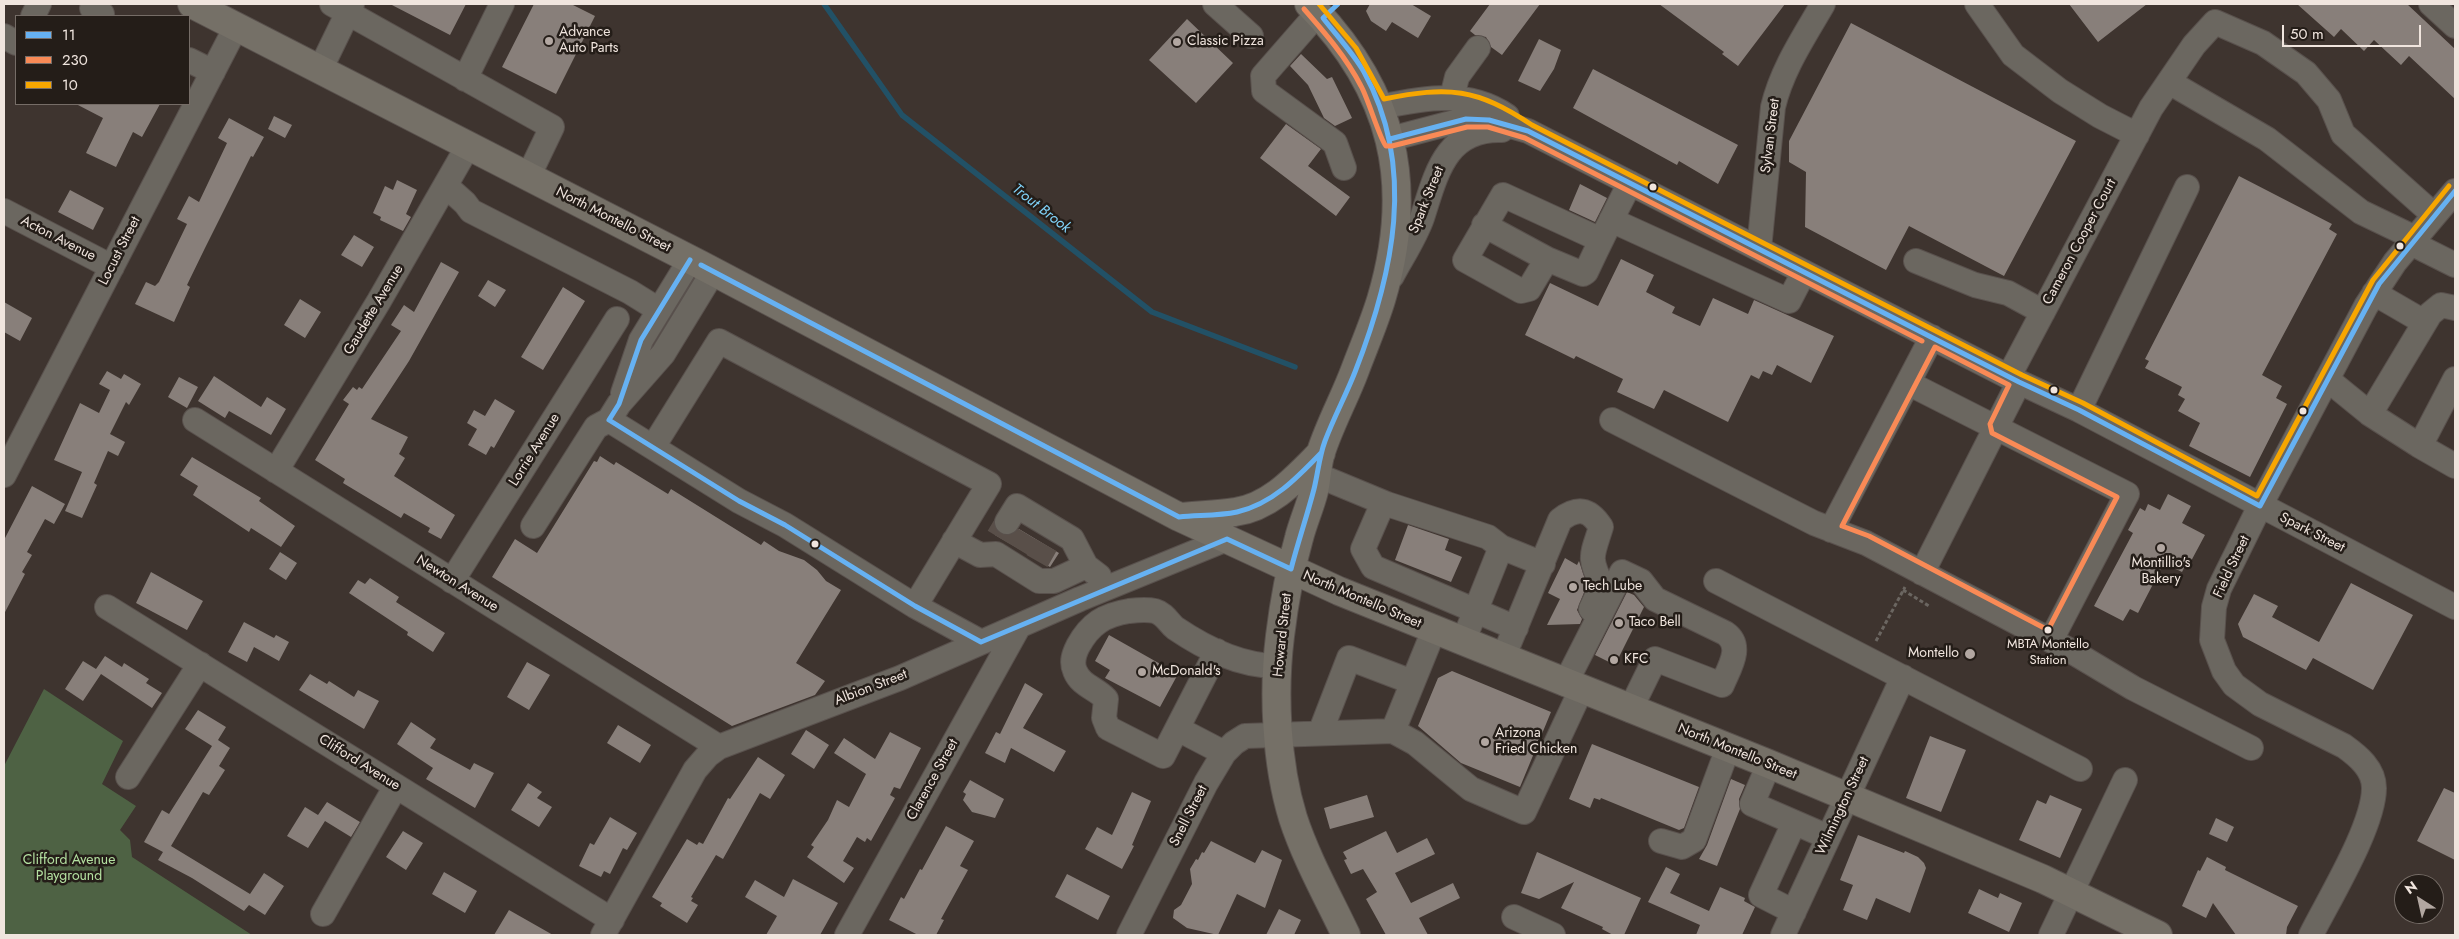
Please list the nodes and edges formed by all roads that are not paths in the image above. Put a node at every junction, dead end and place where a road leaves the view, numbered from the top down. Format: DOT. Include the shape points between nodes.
graph roads {
  1 [pos="39,4"];
  2 [pos="192,4"];
  3 [pos="502,4"];
  4 [pos="1215,4"];
  5 [pos="1823,4"];
  6 [pos="1977,4"];
  7 [pos="2431,4"];
  8 [pos="344,7"];
  9 [pos="1322,10"];
  10 [pos="33,15"];
  11 [pos="236,26"];
  12 [pos="2455,26"];
  13 [pos="4,36"];
  14 [pos="1251,36"];
  15 [pos="15,42"];
  16 [pos="1478,48"];
  17 [pos="190,61"];
  18 [pos="320,70"];
  19 [pos="212,72"];
  20 [pos="465,79"];
  21 [pos="2169,82"];
  22 [pos="1452,96"];
  23 [pos="192,104"];
  24 [pos="1380,107"];
  25 [pos="1528,131"];
  26 [pos="2137,135"];
  27 [pos="1390,140"];
  28 [pos="468,146"];
  29 [pos="1344,168"];
  30 [pos="528,177"];
  31 [pos="1630,183"];
  32 [pos="446,186"];
  33 [pos="2187,187"];
  34 [pos="2455,191"];
  35 [pos="4,211"];
  36 [pos="2434,215"];
  37 [pos="1484,225"];
  38 [pos="1606,230"];
  39 [pos="2413,240"];
  40 [pos="1758,249"];
  41 [pos="1547,259"];
  42 [pos="1916,261"];
  43 [pos="2455,265"];
  44 [pos="701,266"];
  45 [pos="112,267"];
  46 [pos="1804,272"];
  47 [pos="2374,293"];
  48 [pos="1381,299"];
  49 [pos="2455,308"];
  50 [pos="659,310"];
  51 [pos="2043,312"];
  52 [pos="617,319"];
  53 [pos="2424,322"];
  54 [pos="1932,338"];
  55 [pos="2014,379"];
  56 [pos="2326,379"];
  57 [pos="2455,379"];
  58 [pos="1908,383"];
  59 [pos="2079,410"];
  60 [pos="614,412"];
  61 [pos="2370,414"];
  62 [pos="195,420"];
  63 [pos="1612,420"];
  64 [pos="1997,427"];
  65 [pos="2420,446"];
  66 [pos="653,447"];
  67 [pos="1319,464"];
  68 [pos="2455,466"];
  69 [pos="276,471"];
  70 [pos="4,476"];
  71 [pos="1383,503"];
  72 [pos="2260,506"];
  73 [pos="1179,517"];
  74 [pos="533,526"];
  75 [pos="1831,530"];
  76 [pos="1227,539"];
  77 [pos="954,541"];
  78 [pos="1026,543"];
  79 [pos="1501,547"];
  80 [pos="1542,564"];
  81 [pos="1086,566"];
  82 [pos="1291,569"];
  83 [pos="1918,571"];
  84 [pos="452,581"];
  85 [pos="1716,581"];
  86 [pos="1122,582"];
  87 [pos="914,606"];
  88 [pos="107,607"];
  89 [pos="2455,607"];
  90 [pos="1140,610"];
  91 [pos="1476,611"];
  92 [pos="1019,626"];
  93 [pos="1516,628"];
  94 [pos="1434,630"];
  95 [pos="2051,640"];
  96 [pos="981,642"];
  97 [pos="1463,642"];
  98 [pos="1217,651"];
  99 [pos="1503,658"];
  100 [pos="200,664"];
  101 [pos="1277,666"];
  102 [pos="1902,677"];
  103 [pos="1412,682"];
  104 [pos="1567,684"];
  105 [pos="1630,710"];
  106 [pos="1178,729"];
  107 [pos="1393,731"];
  108 [pos="1320,733"];
  109 [pos="1279,734"];
  110 [pos="719,747"];
  111 [pos="1728,748"];
  112 [pos="2251,748"];
  113 [pos="1224,753"];
  114 [pos="1769,764"];
  115 [pos="2080,769"];
  116 [pos="128,777"];
  117 [pos="2125,780"];
  118 [pos="396,786"];
  119 [pos="1847,798"];
  120 [pos="1794,823"];
  121 [pos="1828,838"];
  122 [pos="1661,841"];
  123 [pos="2072,892"];
  124 [pos="1794,912"];
  125 [pos="322,914"];
  126 [pos="1514,917"];
  127 [pos="607,928"];
  128 [pos="848,935"];
  129 [pos="1129,935"];
  130 [pos="1346,935"];
  131 [pos="1553,935"];
  132 [pos="1783,935"];
  133 [pos="2051,935"];
  134 [pos="2158,935"];
  135 [pos="2310,935"];
  1 -- 10 [label="street"];
  2 -- 11 [label="main road, North Montello Street"];
  3 -- 20 [label="street"];
  4 -- 14 [label="street"];
  5 -- 40 [label="street, Sylvan Street" via="1778,87 1773,107"];
  6 -- 26 [label="street" via="2013,55 2060,91"];
  7 -- 12 [label="street"];
  8 -- 18 [label="street"];
  8 -- 20 [label="street"];
  9 -- 24 [label="main road, Howard Street" via="1364,72"];
  9 -- 29 [label="street" via="1263,76 1264,91 1335,143"];
  11 -- 18 [label="main road, North Montello Street"];
  11 -- 19 [label="street, Locust Street"];
  13 -- 15 [label="street"];
  16 -- 22 [label="street" via="1457,77"];
  17 -- 19 [label="street"];
  18 -- 28 [label="main road, North Montello Street"];
  19 -- 23 [label="street, Locust Street"];
  20 -- 30 [label="street" via="552,127"];
  21 -- 26 [label="street, Cameron Cooper Court"];
  21 -- 36 [label="street, Cameron Cooper Court" via="2194,45 2215,22 2263,43 2306,72 2329,100 2343,134"];
  21 -- 39 [label="street" via="2267,139 2361,212"];
  22 -- 24 [label="street, Spark Street"];
  22 -- 25 [label="street, Spark Street" via="1501,112"];
  23 -- 45 [label="street, Locust Street"];
  24 -- 27 [label="main road, Howard Street"];
  25 -- 27 [label="street, Spark Street" via="1489,120 1466,119"];
  25 -- 31 [label="street, Spark Street"];
  25 -- 48 [label="street, Spark Street" via="1494,130 1474,134 1446,156 1435,173 1421,219"];
  26 -- 51 [label="street, Cameron Cooper Court"];
  27 -- 48 [label="main road, Howard Street" via="1397,205 1394,239"];
  28 -- 30 [label="main road, North Montello Street"];
  28 -- 32 [label="street, Gaudette Avenue"];
  30 -- 44 [label="main road, North Montello Street"];
  31 -- 38 [label="street"];
  31 -- 40 [label="street, Spark Street"];
  32 -- 50 [label="street" via="471,211"];
  32 -- 69 [label="street, Gaudette Avenue"];
  33 -- 59 [label="street"];
  34 -- 36 [label="street, Field Street"];
  35 -- 45 [label="street, Acton Avenue"];
  36 -- 39 [label="street, Field Street"];
  37 -- 38 [label="street" via="1500,196 1507,194"];
  37 -- 41 [label="street"];
  37 -- 41 [label="street" via="1465,258 1466,262 1524,290 1529,289"];
  38 -- 41 [label="street" via="1586,272 1581,274"];
  38 -- 46 [label="street" via="1789,301"];
  39 -- 43 [label="street"];
  39 -- 47 [label="street, Field Street"];
  40 -- 46 [label="street, Spark Street"];
  42 -- 51 [label="street" via="1975,285 2008,293"];
  44 -- 50 [label="street"];
  44 -- 60 [label="street" via="663,354"];
  44 -- 73 [label="main road, North Montello Street"];
  45 -- 70 [label="street, Locust Street"];
  46 -- 54 [label="street, Spark Street"];
  47 -- 53 [label="street"];
  47 -- 56 [label="street, Field Street"];
  48 -- 67 [label="main road, Howard Street"];
  49 -- 53 [label="street" via="2441,305"];
  50 -- 60 [label="street" via="641,340"];
  51 -- 55 [label="street, Cameron Cooper Court"];
  52 -- 84 [label="street, Lorrie Avenue"];
  53 -- 61 [label="street"];
  54 -- 55 [label="street, Spark Street"];
  54 -- 58 [label="street"];
  55 -- 59 [label="street, Spark Street"];
  55 -- 64 [label="street, Cameron Cooper Court"];
  56 -- 61 [label="street"];
  56 -- 72 [label="street, Field Street"];
  57 -- 65 [label="street"];
  58 -- 64 [label="street"];
  58 -- 75 [label="street"];
  59 -- 72 [label="street, Spark Street"];
  60 -- 66 [label="street"];
  60 -- 74 [label="street" via="596,427"];
  61 -- 65 [label="street"];
  62 -- 69 [label="street, Newton Avenue"];
  63 -- 75 [label="street"];
  64 -- 83 [label="street, Cameron Cooper Court"];
  64 -- 95 [label="street" via="2127,494"];
  65 -- 68 [label="street"];
  66 -- 77 [label="street" via="720,341 989,484"];
  66 -- 87 [label="street"];
  67 -- 71 [label="street"];
  67 -- 73 [label="main road" via="1266,502 1237,512"];
  67 -- 82 [label="main road, Howard Street"];
  69 -- 84 [label="street, Newton Avenue"];
  71 -- 79 [label="street" via="1488,538"];
  71 -- 91 [label="street" via="1363,549 1373,566"];
  72 -- 89 [label="street, Spark Street"];
  72 -- 135 [label="street, Field Street" via="2219,589 2214,607 2212,640 2217,656 2224,671 2246,696 2356,754 2366,765 2374,787 2370,816"];
  73 -- 76 [label="main road, North Montello Street"];
  75 -- 83 [label="street" via="1866,543"];
  76 -- 82 [label="main road, North Montello Street"];
  76 -- 86 [label="street, Albion Street"];
  77 -- 78 [label="street" via="976,553"];
  77 -- 87 [label="street"];
  78 -- 81 [label="street" via="1077,545"];
  78 -- 81 [label="street" via="1046,582"];
  79 -- 80 [label="street"];
  79 -- 91 [label="street"];
  80 -- 93 [label="street"];
  80 -- 104 [label="street" via="1560,520 1571,512 1584,511 1595,518 1601,528 1592,565 1602,585"];
  81 -- 86 [label="street"];
  82 -- 94 [label="main road, North Montello Street"];
  82 -- 101 [label="main road, Howard Street"];
  83 -- 95 [label="street"];
  84 -- 110 [label="street, Newton Avenue"];
  85 -- 102 [label="street"];
  86 -- 90 [label="street"];
  86 -- 92 [label="street, Albion Street"];
  87 -- 96 [label="street"];
  88 -- 100 [label="street, Clifford Avenue"];
  90 -- 98 [label="street" via="1165,615 1174,627"];
  90 -- 106 [label="street" via="1110,615 1093,624 1073,658 1075,672 1084,684 1106,699 1104,718 1108,728 1163,756"];
  91 -- 93 [label="street"];
  91 -- 97 [label="street"];
  92 -- 96 [label="street, Albion Street"];
  92 -- 128 [label="street, Clarence Street"];
  93 -- 99 [label="street"];
  94 -- 97 [label="main road, North Montello Street"];
  94 -- 103 [label="street"];
  95 -- 112 [label="street" via="2133,688"];
  96 -- 110 [label="street, Albion Street" via="900,678"];
  97 -- 99 [label="main road, North Montello Street"];
  98 -- 101 [label="street" via="1239,662"];
  98 -- 106 [label="street"];
  99 -- 104 [label="main road, North Montello Street"];
  100 -- 116 [label="street"];
  100 -- 118 [label="street, Clifford Avenue"];
  101 -- 109 [label="main road, Howard Street"];
  102 -- 115 [label="street"];
  102 -- 119 [label="street, Wilmington Street"];
  103 -- 107 [label="street"];
  103 -- 108 [label="street" via="1349,658"];
  104 -- 105 [label="main road, North Montello Street"];
  104 -- 105 [label="street" via="1622,572 1641,581 1655,599 1730,637 1735,650 1722,685 1655,659"];
  104 -- 107 [label="street" via="1524,812 1471,789 1415,743"];
  105 -- 111 [label="main road, North Montello Street"];
  106 -- 113 [label="street"];
  107 -- 108 [label="street, Snell Street"];
  108 -- 109 [label="street, Snell Street"];
  109 -- 113 [label="street, Snell Street" via="1245,736"];
  109 -- 130 [label="main road, Howard Street" via="1283,776 1294,820"];
  110 -- 127 [label="street, Albion Street" via="695,770"];
  111 -- 114 [label="main road, North Montello Street"];
  111 -- 122 [label="street" via="1694,840 1682,847"];
  113 -- 129 [label="street, Snell Street"];
  114 -- 119 [label="main road, North Montello Street"];
  114 -- 120 [label="street" via="1752,804"];
  117 -- 123 [label="street"];
  118 -- 125 [label="street"];
  118 -- 127 [label="street, Clifford Avenue"];
  119 -- 121 [label="street, Wilmington Street"];
  119 -- 123 [label="main road, North Montello Street"];
  120 -- 121 [label="street"];
  120 -- 124 [label="street" via="1761,895"];
  121 -- 124 [label="street, Wilmington Street"];
  123 -- 133 [label="street"];
  123 -- 134 [label="main road, North Montello Street"];
  124 -- 132 [label="street, Wilmington Street"];
  126 -- 131 [label="street"];
}
